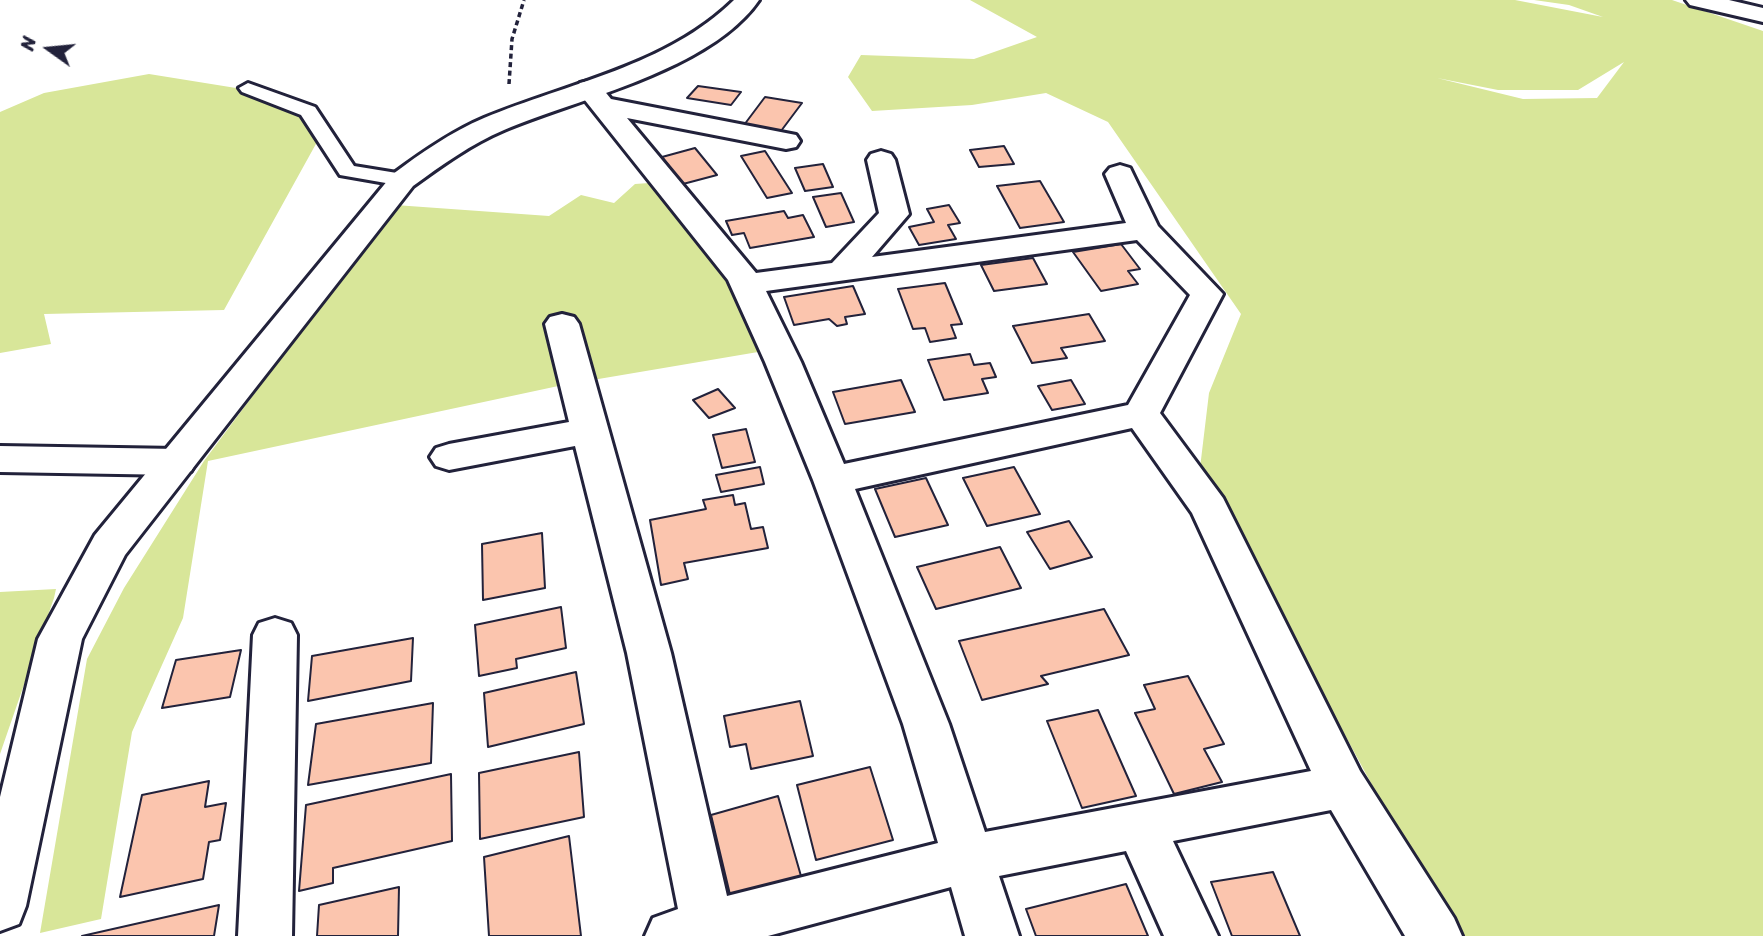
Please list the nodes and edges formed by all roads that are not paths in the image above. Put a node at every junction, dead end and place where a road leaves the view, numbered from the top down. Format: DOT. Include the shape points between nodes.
graph roads {
  1 [pos="747,0"];
  2 [pos="1698,0"];
  3 [pos="1763,15"];
  4 [pos="248,88"];
  5 [pos="596,97"];
  6 [pos="786,141"];
  7 [pos="881,160"];
  8 [pos="1120,174"];
  9 [pos="403,180"];
  10 [pos="1144,230"];
  11 [pos="842,271"];
  12 [pos="746,284"];
  13 [pos="562,324"];
  14 [pos="1140,414"];
  15 [pos="591,431"];
  16 [pos="449,457"];
  17 [pos="0,459"];
  18 [pos="177,462"];
  19 [pos="832,480"];
  20 [pos="275,635"];
  21 [pos="1343,786"];
  22 [pos="1140,826"];
  23 [pos="966,859"];
  24 [pos="0,906"];
  25 [pos="690,931"];
  26 [pos="265,936"];
  27 [pos="992,936"];
  28 [pos="1191,936"];
  29 [pos="1435,936"];
  1 -- 5 [label="street" via="735,17"];
  2 -- 3 [label="street"];
  4 -- 9 [label="lane" via="308,111 346,171"];
  5 -- 6 [label="street"];
  5 -- 9 [label="street" via="492,124 446,148"];
  5 -- 12 [label="street"];
  7 -- 11 [label="street" via="894,214"];
  8 -- 10 [label="street"];
  9 -- 18 [label="street"];
  10 -- 11 [label="street"];
  10 -- 14 [label="street" via="1207,294"];
  11 -- 12 [label="street"];
  12 -- 19 [label="street"];
  13 -- 15 [label="street"];
  14 -- 19 [label="street"];
  14 -- 21 [label="street" via="1209,508"];
  15 -- 16 [label="street"];
  15 -- 25 [label="street" via="649,653"];
  17 -- 18 [label="street"];
  18 -- 24 [label="street" via="109,547 60,639"];
  19 -- 23 [label="street" via="926,724"];
  20 -- 26 [label="street"];
  21 -- 22 [label="street"];
  21 -- 29 [label="street"];
  22 -- 23 [label="street"];
  22 -- 28 [label="street"];
  23 -- 25 [label="street"];
  23 -- 27 [label="street"];
}
